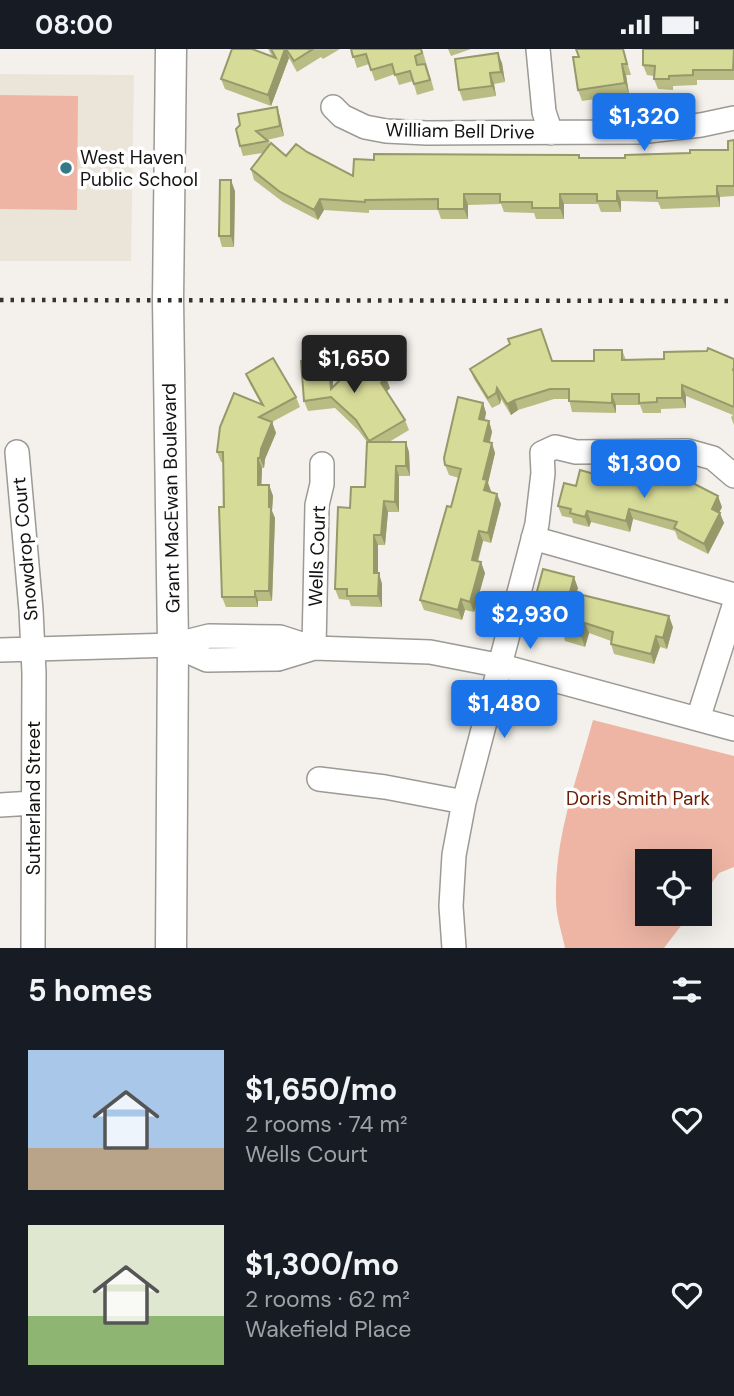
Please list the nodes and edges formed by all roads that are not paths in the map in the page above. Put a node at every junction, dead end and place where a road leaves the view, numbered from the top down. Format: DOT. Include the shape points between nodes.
graph roads {
  1 [pos="172,49"];
  2 [pos="538,49"];
  3 [pos="334,107"];
  4 [pos="734,118"];
  5 [pos="551,133"];
  6 [pos="17,452"];
  7 [pos="322,464"];
  8 [pos="734,476"];
  9 [pos="533,538"];
  10 [pos="734,595"];
  11 [pos="734,606"];
  12 [pos="173,645"];
  13 [pos="33,647"];
  14 [pos="314,648"];
  15 [pos="0,650"];
  16 [pos="502,666"];
  17 [pos="698,719"];
  18 [pos="734,729"];
  19 [pos="318,779"];
  20 [pos="464,802"];
  21 [pos="33,803"];
  22 [pos="0,805"];
  23 [pos="33,948"];
  24 [pos="172,948"];
  25 [pos="454,948"];
  1 -- 12 [label="main road, Grant MacEwan Boulevard" via="168,300"];
  2 -- 5 [label="street, William Bell Drive" via="544,112"];
  3 -- 5 [label="street, William Bell Drive" via="365,127 386,131"];
  4 -- 5 [label="street, William Bell Drive" via="639,132"];
  6 -- 13 [label="street, Snowdrop Court"];
  7 -- 14 [label="street, Wells Court"];
  8 -- 9 [label="street" via="713,458 688,451 547,449 542,453"];
  9 -- 10 [label="street"];
  9 -- 16 [label="street"];
  11 -- 17 [label="street"];
  12 -- 13 [label="street"];
  12 -- 14 [label="street" via="206,660 278,659"];
  12 -- 24 [label="main road, Grant MacEwan Boulevard"];
  13 -- 15 [label="street"];
  13 -- 21 [label="street, Sutherland Street"];
  14 -- 16 [label="street" via="430,652"];
  16 -- 17 [label="street"];
  16 -- 20 [label="street"];
  17 -- 18 [label="street"];
  19 -- 20 [label="street"];
  20 -- 25 [label="street" via="454,855"];
  21 -- 22 [label="street"];
  21 -- 23 [label="street, Sutherland Street"];
}
